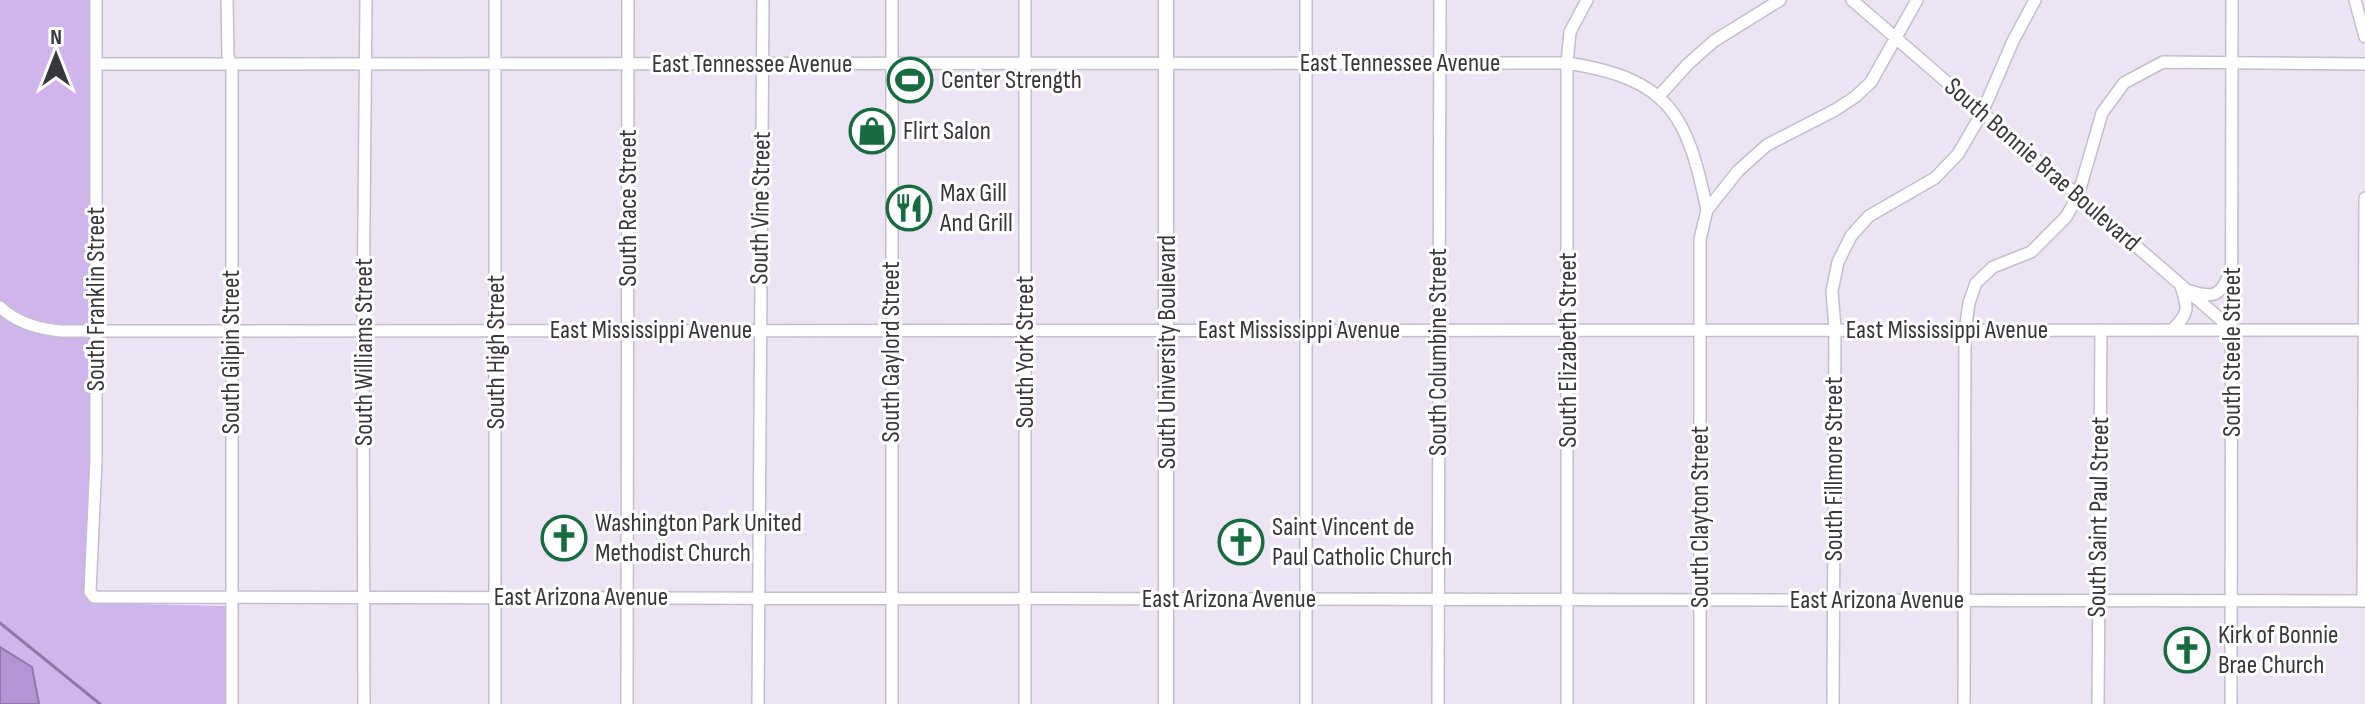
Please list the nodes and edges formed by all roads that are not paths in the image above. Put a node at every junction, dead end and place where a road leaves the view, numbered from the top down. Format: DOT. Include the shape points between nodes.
graph roads {
  1 [pos="96,0"];
  2 [pos="227,0"];
  3 [pos="366,0"];
  4 [pos="495,0"];
  5 [pos="628,0"];
  6 [pos="763,0"];
  7 [pos="892,0"];
  8 [pos="1025,0"];
  9 [pos="1166,0"];
  10 [pos="1306,0"];
  11 [pos="1440,0"];
  12 [pos="1587,0"];
  13 [pos="1780,0"];
  14 [pos="1852,0"];
  15 [pos="1917,0"];
  16 [pos="2035,0"];
  17 [pos="2232,0"];
  18 [pos="2355,0"];
  19 [pos="2365,37"];
  20 [pos="1897,39"];
  21 [pos="1440,62"];
  22 [pos="763,63"];
  23 [pos="891,63"];
  24 [pos="1025,63"];
  25 [pos="1166,63"];
  26 [pos="1306,63"];
  27 [pos="1567,63"];
  28 [pos="96,64"];
  29 [pos="230,64"];
  30 [pos="366,64"];
  31 [pos="493,64"];
  32 [pos="629,64"];
  33 [pos="2232,64"];
  34 [pos="2365,64"];
  35 [pos="1659,96"];
  36 [pos="1982,113"];
  37 [pos="2078,196"];
  38 [pos="2365,198"];
  39 [pos="1707,210"];
  40 [pos="2232,267"];
  41 [pos="2184,288"];
  42 [pos="0,307"];
  43 [pos="231,329"];
  44 [pos="1835,329"];
  45 [pos="96,330"];
  46 [pos="363,330"];
  47 [pos="496,330"];
  48 [pos="628,330"];
  49 [pos="760,330"];
  50 [pos="1025,330"];
  51 [pos="1167,330"];
  52 [pos="1307,330"];
  53 [pos="1437,330"];
  54 [pos="1568,330"];
  55 [pos="1699,330"];
  56 [pos="1965,330"];
  57 [pos="2101,330"];
  58 [pos="2172,330"];
  59 [pos="2233,330"];
  60 [pos="2364,330"];
  61 [pos="891,331"];
  62 [pos="94,597"];
  63 [pos="234,597"];
  64 [pos="364,597"];
  65 [pos="496,597"];
  66 [pos="628,597"];
  67 [pos="759,598"];
  68 [pos="892,598"];
  69 [pos="1026,598"];
  70 [pos="1166,599"];
  71 [pos="1305,599"];
  72 [pos="1438,599"];
  73 [pos="1568,599"];
  74 [pos="1701,599"];
  75 [pos="1833,600"];
  76 [pos="1965,600"];
  77 [pos="2098,600"];
  78 [pos="2232,601"];
  79 [pos="2364,601"];
  80 [pos="232,704"];
  81 [pos="364,704"];
  82 [pos="495,704"];
  83 [pos="627,704"];
  84 [pos="758,704"];
  85 [pos="892,704"];
  86 [pos="1025,704"];
  87 [pos="1166,704"];
  88 [pos="1306,704"];
  89 [pos="1438,704"];
  90 [pos="1567,704"];
  91 [pos="1700,704"];
  92 [pos="1833,704"];
  93 [pos="1964,704"];
  94 [pos="2098,704"];
  95 [pos="2231,704"];
  1 -- 28 [label="street, South Franklin Street"];
  2 -- 29 [label="street, South Gilpin Street"];
  3 -- 30 [label="street, South Williams Street"];
  4 -- 31 [label="street, South High Street"];
  5 -- 32 [label="street, South Race Street"];
  6 -- 22 [label="street, South Vine Street"];
  7 -- 23 [label="street, South Gaylord Street"];
  8 -- 24 [label="street, South York Street"];
  9 -- 25 [label="main road, South University Boulevard"];
  10 -- 26 [label="street"];
  11 -- 21 [label="street, South Columbine Street"];
  12 -- 27 [label="street, South Elizabeth Street" via="1570,32"];
  13 -- 35 [label="street" via="1714,41"];
  14 -- 20 [label="street, South Bonnie Brae Boulevard"];
  15 -- 20 [label="street"];
  16 -- 36 [label="street, South Fillmore Street"];
  17 -- 33 [label="street, South Steele Street"];
  18 -- 19 [label="street"];
  20 -- 36 [label="street, South Bonnie Brae Boulevard"];
  20 -- 39 [label="street" via="1871,82 1855,97 1767,145"];
  21 -- 26 [label="street, East Tennessee Avenue"];
  21 -- 27 [label="street, East Tennessee Avenue"];
  21 -- 53 [label="street, South Columbine Street"];
  22 -- 23 [label="street, East Tennessee Avenue"];
  22 -- 32 [label="street, East Tennessee Avenue"];
  22 -- 49 [label="street, South Vine Street"];
  23 -- 24 [label="street, East Tennessee Avenue"];
  23 -- 61 [label="street, South Gaylord Street"];
  24 -- 25 [label="street, East Tennessee Avenue"];
  24 -- 50 [label="street, South York Street"];
  25 -- 26 [label="street, East Tennessee Avenue"];
  25 -- 51 [label="main road, South University Boulevard"];
  26 -- 52 [label="street"];
  27 -- 35 [label="street, East Tennessee Avenue" via="1620,74"];
  27 -- 54 [label="street, South Elizabeth Street"];
  28 -- 29 [label="street, East Tennessee Avenue"];
  28 -- 45 [label="street, South Franklin Street"];
  29 -- 30 [label="street, East Tennessee Avenue"];
  29 -- 43 [label="street, South Gilpin Street"];
  30 -- 31 [label="street, East Tennessee Avenue"];
  30 -- 46 [label="street, South Williams Street"];
  31 -- 32 [label="street, East Tennessee Avenue"];
  31 -- 47 [label="street, South High Street"];
  32 -- 48 [label="street, South Race Street"];
  33 -- 34 [label="street"];
  33 -- 37 [label="street" via="2163,62 2124,83 2102,113"];
  33 -- 40 [label="street, South Steele Street"];
  35 -- 39 [label="street, East Tennessee Avenue" via="1684,129"];
  36 -- 37 [label="street, South Bonnie Brae Boulevard"];
  36 -- 44 [label="street, South Fillmore Street" via="1958,154 1935,178 1869,216 1851,236 1832,291"];
  37 -- 41 [label="street, South Bonnie Brae Boulevard"];
  37 -- 56 [label="street" via="2066,217 2031,252 1993,267 1976,283"];
  38 -- 60 [label="street"];
  39 -- 55 [label="street, South Clayton Street" via="1700,239"];
  40 -- 41 [label="street" via="2217,293 2209,296"];
  40 -- 59 [label="street, South Steele Street"];
  41 -- 58 [label="street" via="2187,311"];
  41 -- 59 [label="street, South Bonnie Brae Boulevard"];
  42 -- 45 [label="street, East Mississippi Avenue" via="41,329"];
  43 -- 45 [label="street, East Mississippi Avenue"];
  43 -- 46 [label="street, East Mississippi Avenue"];
  43 -- 63 [label="street, South Gilpin Street"];
  44 -- 55 [label="street, East Mississippi Avenue"];
  44 -- 56 [label="street, East Mississippi Avenue"];
  44 -- 75 [label="street, South Fillmore Street"];
  45 -- 62 [label="street, South Franklin Street" via="90,586"];
  46 -- 47 [label="street, East Mississippi Avenue"];
  46 -- 64 [label="street, South Williams Street"];
  47 -- 48 [label="street, East Mississippi Avenue"];
  47 -- 65 [label="street, South High Street"];
  48 -- 49 [label="street, East Mississippi Avenue"];
  48 -- 66 [label="street, South Race Street"];
  49 -- 61 [label="street, East Mississippi Avenue"];
  49 -- 67 [label="street, South Vine Street"];
  50 -- 51 [label="street, East Mississippi Avenue"];
  50 -- 61 [label="street, East Mississippi Avenue"];
  50 -- 69 [label="street, South York Street"];
  51 -- 52 [label="street, East Mississippi Avenue"];
  51 -- 70 [label="main road, South University Boulevard"];
  52 -- 53 [label="street, East Mississippi Avenue"];
  52 -- 71 [label="street"];
  53 -- 54 [label="street, East Mississippi Avenue"];
  53 -- 72 [label="street, South Columbine Street"];
  54 -- 55 [label="street, East Mississippi Avenue"];
  54 -- 73 [label="street, South Elizabeth Street"];
  55 -- 74 [label="street, South Clayton Street"];
  56 -- 57 [label="street, East Mississippi Avenue"];
  56 -- 76 [label="street"];
  57 -- 58 [label="street, East Mississippi Avenue"];
  57 -- 77 [label="street, South Saint Paul Street"];
  58 -- 59 [label="street, East Mississippi Avenue"];
  59 -- 60 [label="street, East Mississippi Avenue"];
  59 -- 78 [label="street, South Steele Street"];
  60 -- 79 [label="street"];
  61 -- 68 [label="street, South Gaylord Street"];
  62 -- 63 [label="street, East Arizona Avenue"];
  63 -- 64 [label="street, East Arizona Avenue"];
  63 -- 80 [label="street, South Gilpin Street"];
  64 -- 65 [label="street, East Arizona Avenue"];
  64 -- 81 [label="street, South Williams Street"];
  65 -- 66 [label="street, East Arizona Avenue"];
  65 -- 82 [label="street, South High Street"];
  66 -- 67 [label="street, East Arizona Avenue"];
  66 -- 83 [label="street, South Race Street"];
  67 -- 68 [label="street, East Arizona Avenue"];
  67 -- 84 [label="street, South Vine Street"];
  68 -- 69 [label="street, East Arizona Avenue"];
  68 -- 85 [label="street, South Gaylord Street"];
  69 -- 70 [label="street, East Arizona Avenue"];
  69 -- 86 [label="street, South York Street"];
  70 -- 71 [label="street, East Arizona Avenue"];
  70 -- 87 [label="main road, South University Boulevard"];
  71 -- 72 [label="street, East Arizona Avenue"];
  71 -- 88 [label="street"];
  72 -- 73 [label="street, East Arizona Avenue"];
  72 -- 89 [label="street, South Columbine Street"];
  73 -- 74 [label="street, East Arizona Avenue"];
  73 -- 90 [label="street, South Elizabeth Street"];
  74 -- 75 [label="street, East Arizona Avenue"];
  74 -- 91 [label="street, South Clayton Street"];
  75 -- 76 [label="street, East Arizona Avenue"];
  75 -- 92 [label="street, South Fillmore Street"];
  76 -- 77 [label="street, East Arizona Avenue"];
  76 -- 93 [label="street"];
  77 -- 78 [label="street, East Arizona Avenue"];
  77 -- 94 [label="street, South Saint Paul Street"];
  78 -- 79 [label="street, East Arizona Avenue"];
  78 -- 95 [label="street, South Steele Street"];
}
